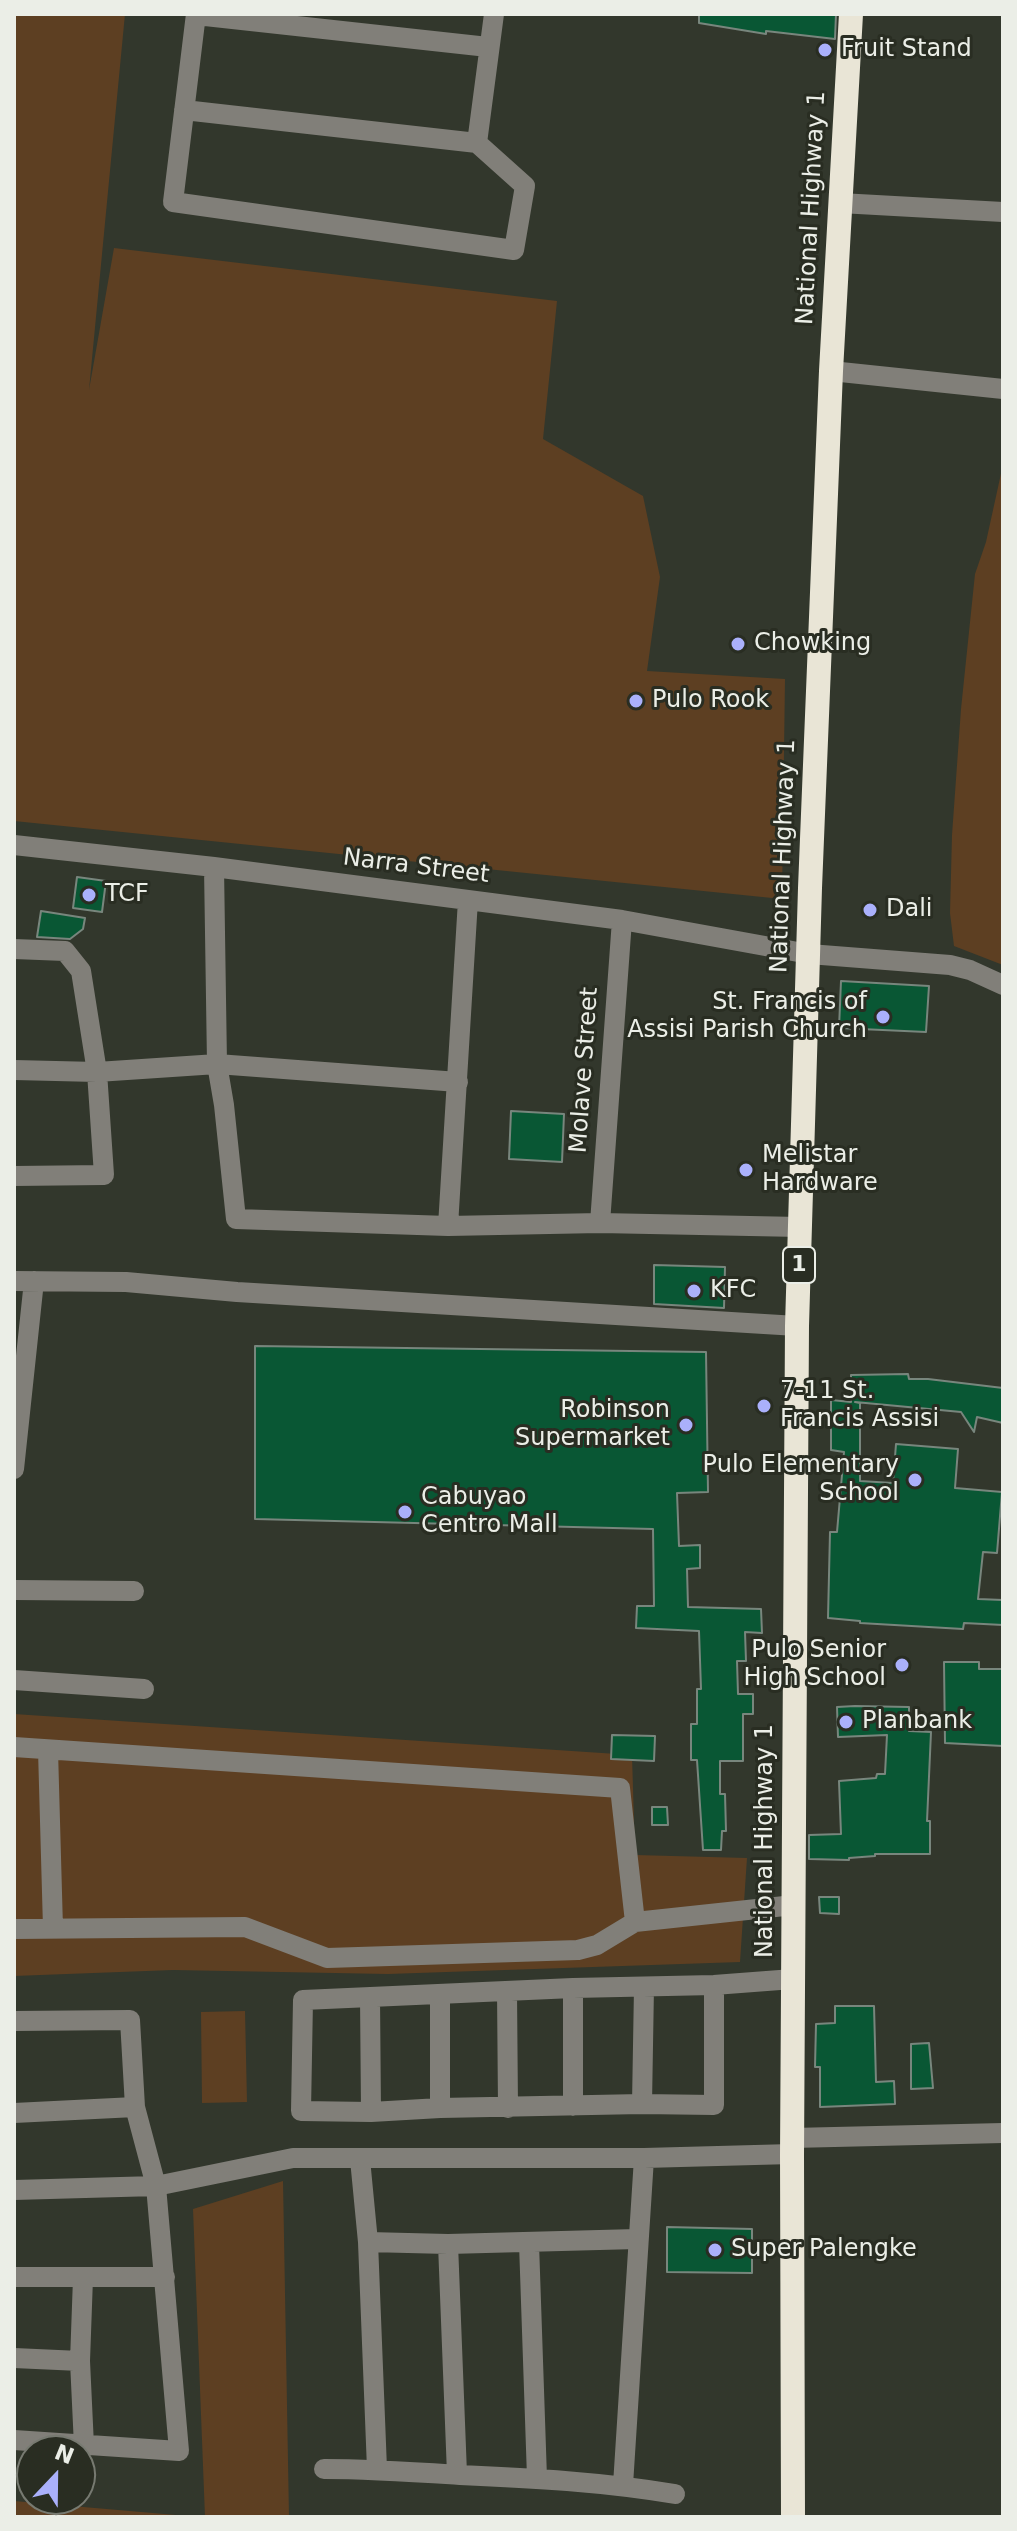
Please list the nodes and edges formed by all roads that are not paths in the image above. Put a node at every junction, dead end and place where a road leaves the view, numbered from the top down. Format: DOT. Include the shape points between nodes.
graph roads {
  1 [pos="196,14"];
  2 [pos="494,14"];
  3 [pos="851,14"];
  4 [pos="488,47"];
  5 [pos="184,110"];
  6 [pos="477,143"];
  7 [pos="840,203"];
  8 [pos="1003,212"];
  9 [pos="831,371"];
  10 [pos="1003,389"];
  11 [pos="14,845"];
  12 [pos="214,867"];
  13 [pos="468,900"];
  14 [pos="622,920"];
  15 [pos="14,949"];
  16 [pos="809,954"];
  17 [pos="1003,985"];
  18 [pos="217,1064"];
  19 [pos="14,1070"];
  20 [pos="97,1072"];
  21 [pos="458,1082"];
  22 [pos="14,1176"];
  23 [pos="600,1223"];
  24 [pos="448,1226"];
  25 [pos="800,1227"];
  26 [pos="24,1281"];
  27 [pos="797,1326"];
  28 [pos="14,1469"];
  29 [pos="14,1590"];
  30 [pos="134,1591"];
  31 [pos="14,1680"];
  32 [pos="144,1689"];
  33 [pos="14,1747"];
  34 [pos="48,1750"];
  35 [pos="794,1905"];
  36 [pos="635,1922"];
  37 [pos="53,1928"];
  38 [pos="14,1929"];
  39 [pos="793,1979"];
  40 [pos="714,1985"];
  41 [pos="644,1987"];
  42 [pos="573,1988"];
  43 [pos="507,1991"];
  44 [pos="440,1994"];
  45 [pos="370,1997"];
  46 [pos="14,2021"];
  47 [pos="642,2104"];
  48 [pos="573,2106"];
  49 [pos="135,2107"];
  50 [pos="440,2108"];
  51 [pos="508,2108"];
  52 [pos="371,2112"];
  53 [pos="14,2113"];
  54 [pos="1003,2133"];
  55 [pos="792,2146"];
  56 [pos="644,2158"];
  57 [pos="360,2159"];
  58 [pos="156,2186"];
  59 [pos="14,2190"];
  60 [pos="637,2239"];
  61 [pos="368,2242"];
  62 [pos="529,2243"];
  63 [pos="448,2244"];
  64 [pos="14,2277"];
  65 [pos="165,2277"];
  66 [pos="83,2278"];
  67 [pos="14,2358"];
  68 [pos="80,2361"];
  69 [pos="83,2435"];
  70 [pos="96,2447"];
  71 [pos="324,2469"];
  72 [pos="377,2469"];
  73 [pos="457,2474"];
  74 [pos="537,2478"];
  75 [pos="623,2485"];
  76 [pos="675,2494"];
  77 [pos="793,2517"];
  1 -- 4 [label="street"];
  1 -- 5 [label="street"];
  2 -- 4 [label="street"];
  3 -- 7 [label="highway, National Highway 1 / 1"];
  4 -- 6 [label="street"];
  5 -- 6 [label="street"];
  5 -- 6 [label="street" via="173,202 514,250 525,186"];
  7 -- 8 [label="street"];
  7 -- 9 [label="highway, National Highway 1 / 1"];
  9 -- 10 [label="street"];
  9 -- 16 [label="highway, National Highway 1 / 1"];
  11 -- 12 [label="street, Narra Street"];
  12 -- 13 [label="street, Narra Street"];
  12 -- 18 [label="street"];
  13 -- 14 [label="street, Narra Street"];
  13 -- 21 [label="street"];
  14 -- 16 [label="street, Narra Street"];
  14 -- 23 [label="street, Molave Street"];
  15 -- 20 [label="street" via="65,951 81,971"];
  16 -- 17 [label="street, Narra Street" via="950,965"];
  16 -- 25 [label="highway, National Highway 1 / 1"];
  18 -- 20 [label="street"];
  18 -- 21 [label="street"];
  18 -- 24 [label="street" via="236,1219"];
  19 -- 20 [label="street"];
  20 -- 22 [label="street" via="104,1175"];
  21 -- 24 [label="street"];
  23 -- 24 [label="street"];
  23 -- 25 [label="street"];
  25 -- 27 [label="highway, National Highway 1 / 1"];
  26 -- 27 [label="street" via="126,1282"];
  26 -- 28 [label="street"];
  27 -- 35 [label="highway, National Highway 1 / 1"];
  29 -- 30 [label="street"];
  31 -- 32 [label="street"];
  33 -- 34 [label="street"];
  34 -- 36 [label="street" via="620,1788"];
  34 -- 37 [label="street"];
  35 -- 36 [label="street"];
  35 -- 39 [label="highway, National Highway 1 / 1"];
  36 -- 37 [label="street" via="578,1950 327,1958 245,1927"];
  37 -- 38 [label="street"];
  39 -- 40 [label="street"];
  39 -- 55 [label="highway, National Highway 1 / 1"];
  40 -- 41 [label="street"];
  40 -- 47 [label="street" via="714,2105"];
  41 -- 42 [label="street"];
  41 -- 47 [label="street"];
  42 -- 43 [label="street"];
  42 -- 48 [label="street"];
  43 -- 44 [label="street"];
  43 -- 51 [label="street"];
  44 -- 45 [label="street"];
  44 -- 50 [label="street"];
  45 -- 52 [label="street"];
  45 -- 52 [label="street" via="303,2000 301,2111"];
  46 -- 49 [label="street" via="130,2020"];
  47 -- 48 [label="street"];
  48 -- 51 [label="street"];
  49 -- 53 [label="street"];
  49 -- 58 [label="street"];
  50 -- 51 [label="street"];
  50 -- 52 [label="street"];
  54 -- 55 [label="street"];
  55 -- 56 [label="street"];
  55 -- 77 [label="highway, National Highway 1 / 1"];
  56 -- 57 [label="street"];
  56 -- 60 [label="street"];
  57 -- 58 [label="street" via="293,2158"];
  57 -- 61 [label="street"];
  58 -- 59 [label="street"];
  58 -- 65 [label="street"];
  60 -- 62 [label="street"];
  60 -- 75 [label="street"];
  61 -- 63 [label="street"];
  61 -- 72 [label="street"];
  62 -- 63 [label="street"];
  62 -- 74 [label="street"];
  63 -- 73 [label="street"];
  64 -- 66 [label="street"];
  65 -- 66 [label="street"];
  65 -- 70 [label="street" via="179,2451"];
  66 -- 68 [label="street"];
  67 -- 68 [label="street"];
  68 -- 69 [label="street"];
  71 -- 72 [label="street"];
  72 -- 73 [label="street"];
  73 -- 74 [label="street"];
  74 -- 75 [label="street"];
  75 -- 76 [label="street"];
}
